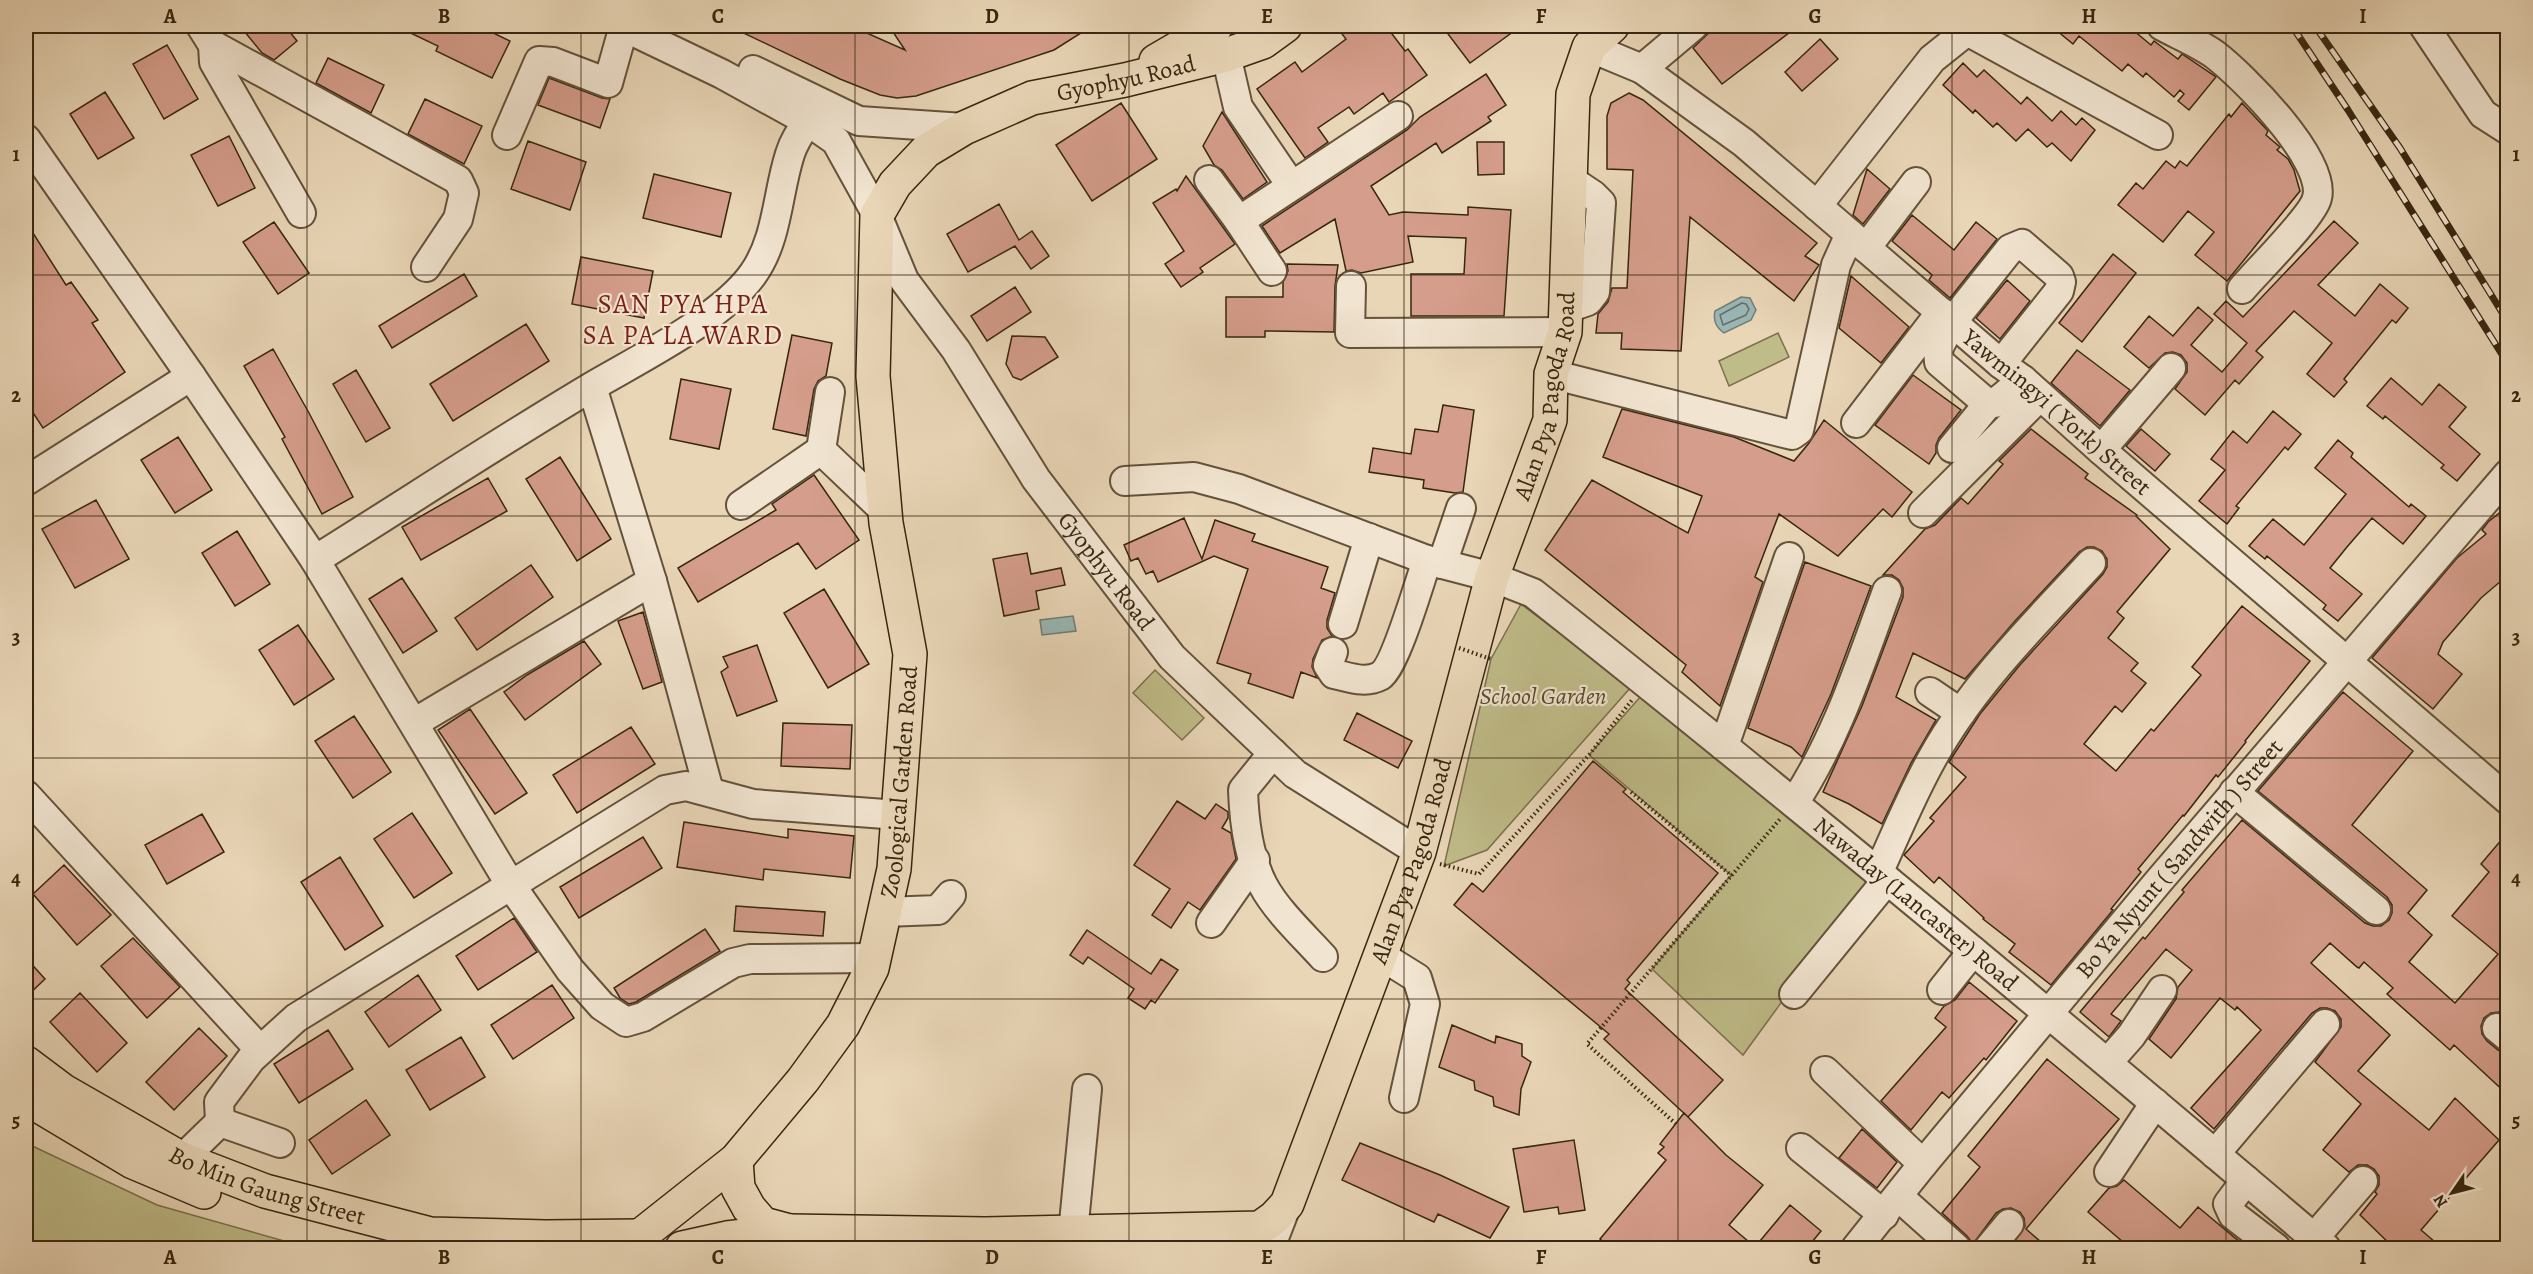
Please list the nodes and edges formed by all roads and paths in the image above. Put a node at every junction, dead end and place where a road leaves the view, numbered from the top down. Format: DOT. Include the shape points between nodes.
graph roads {
  1 [pos="623,26"];
  2 [pos="661,26"];
  3 [pos="1285,26"];
  4 [pos="1693,26"];
  5 [pos="2162,26"];
  6 [pos="2424,26"];
  7 [pos="1970,28"];
  8 [pos="207,35"];
  9 [pos="1601,36"];
  10 [pos="1221,40"];
  11 [pos="1642,69"];
  12 [pos="814,112"];
  13 [pos="1398,116"];
  14 [pos="964,128"];
  15 [pos="2508,130"];
  16 [pos="507,135"];
  17 [pos="2158,135"];
  18 [pos="26,139"];
  19 [pos="1209,180"];
  20 [pos="1916,182"];
  21 [pos="1291,185"];
  22 [pos="1817,206"];
  23 [pos="301,213"];
  24 [pos="877,215"];
  25 [pos="1239,221"];
  26 [pos="1858,241"];
  27 [pos="426,267"];
  28 [pos="1272,271"];
  29 [pos="1351,286"];
  30 [pos="2242,289"];
  31 [pos="1946,317"];
  32 [pos="1565,321"];
  33 [pos="2171,368"];
  34 [pos="1551,374"];
  35 [pos="191,376"];
  36 [pos="2022,380"];
  37 [pos="592,387"];
  38 [pos="830,392"];
  39 [pos="1988,404"];
  40 [pos="1856,423"];
  41 [pos="1952,448"];
  42 [pos="822,450"];
  43 [pos="2101,450"];
  44 [pos="2508,474"];
  45 [pos="1125,481"];
  46 [pos="26,482"];
  47 [pos="741,505"];
  48 [pos="1461,508"];
  49 [pos="885,512"];
  50 [pos="1923,513"];
  51 [pos="1369,537"];
  52 [pos="1789,557"];
  53 [pos="315,560"];
  54 [pos="1435,562"];
  55 [pos="2091,563"];
  56 [pos="1492,577"];
  57 [pos="652,581"];
  58 [pos="1887,591"];
  59 [pos="1343,624"];
  60 [pos="1459,648"];
  61 [pos="1333,652"];
  62 [pos="1491,659"];
  63 [pos="2345,661"];
  64 [pos="1645,682"];
  65 [pos="1930,692"];
  66 [pos="1961,713"];
  67 [pos="414,723"];
  68 [pos="1724,746"];
  69 [pos="1273,753"];
  70 [pos="708,791"];
  71 [pos="1631,792"];
  72 [pos="2234,792"];
  73 [pos="26,795"];
  74 [pos="2508,800"];
  75 [pos="1794,803"];
  76 [pos="898,815"];
  77 [pos="1419,852"];
  78 [pos="1255,860"];
  79 [pos="1732,876"];
  80 [pos="1883,876"];
  81 [pos="510,884"];
  82 [pos="951,895"];
  83 [pos="2376,910"];
  84 [pos="885,912"];
  85 [pos="1211,923"];
  86 [pos="1973,951"];
  87 [pos="1380,955"];
  88 [pos="1323,957"];
  89 [pos="875,958"];
  90 [pos="1942,990"];
  91 [pos="2162,990"];
  92 [pos="1794,994"];
  93 [pos="2050,1014"];
  94 [pos="2325,1024"];
  95 [pos="260,1050"];
  96 [pos="2108,1062"];
  97 [pos="26,1063"];
  98 [pos="1825,1071"];
  99 [pos="1087,1089"];
  100 [pos="26,1098"];
  101 [pos="1404,1098"];
  102 [pos="2155,1103"];
  103 [pos="220,1122"];
  104 [pos="1676,1124"];
  105 [pos="280,1143"];
  106 [pos="1802,1148"];
  107 [pos="2215,1154"];
  108 [pos="736,1160"];
  109 [pos="1923,1164"];
  110 [pos="2109,1172"];
  111 [pos="185,1173"];
  112 [pos="2246,1180"];
  113 [pos="2362,1181"];
  114 [pos="681,1203"];
  115 [pos="1287,1204"];
  116 [pos="1891,1206"];
  117 [pos="2009,1224"];
  118 [pos="789,1231"];
  119 [pos="1073,1233"];
  120 [pos="546,1237"];
  121 [pos="2320,1243"];
  122 [pos="635,1244"];
  123 [pos="413,1248"];
  124 [pos="682,1248"];
  125 [pos="1270,1248"];
  126 [pos="1856,1248"];
  127 [pos="1956,1248"];
  128 [pos="1989,1248"];
  129 [pos="2276,1248"];
  1 -- 12 [label="street, Gyophyu Road" via="722,74"];
  1 -- 16 [label="street" via="608,83 553,62 539,61"];
  2 -- 12 [label="street, Gyophyu Road"];
  3 -- 10 [label="main road, Gyophyu Road" via="1263,42"];
  4 -- 11 [label="street"];
  5 -- 30 [label="street" via="2213,54 2253,88 2315,171 2319,185 2317,200"];
  6 -- 15 [label="street" via="2482,114"];
  7 -- 17 [label="street"];
  7 -- 22 [label="street" via="1932,59"];
  8 -- 23 [label="street" via="214,62"];
  8 -- 27 [label="street" via="458,180 464,194 458,219"];
  9 -- 11 [label="street, Yawmingyi ( York) Street"];
  9 -- 32 [label="main road, Alan Pya Pagoda Road" via="1573,94"];
  10 -- 14 [label="main road, Gyophyu Road" via="1125,80 1032,98"];
  10 -- 21 [label="street" via="1238,108"];
  11 -- 22 [label="street, Yawmingyi ( York) Street" via="1744,143"];
  12 -- 14 [label="street, Gyophyu Road" via="859,121"];
  12 -- 24 [label="street, Gyophyu Road" via="836,141"];
  12 -- 37 [label="street" via="789,155 769,248 752,276 722,306"];
  13 -- 21 [label="street"];
  14 -- 24 [label="main road, Gyophyu Road" via="926,151 895,184"];
  18 -- 35 [label="street"];
  19 -- 25 [label="street"];
  20 -- 26 [label="street"];
  21 -- 25 [label="street"];
  22 -- 26 [label="street, Yawmingyi ( York) Street"];
  24 -- 49 [label="main road, Zoological Garden Road" via="873,376"];
  24 -- 69 [label="street, Gyophyu Road" via="903,280 956,350 1036,480 1172,657"];
  25 -- 28 [label="street"];
  26 -- 31 [label="street, Yawmingyi ( York) Street"];
  26 -- 34 [label="street" via="1836,265 1797,433 1791,435"];
  29 -- 32 [label="street" via="1350,333"];
  31 -- 36 [label="street, Yawmingyi ( York) Street"];
  31 -- 36 [label="street" via="2010,249 2022,244 2061,282"];
  31 -- 39 [label="street" via="1939,362"];
  31 -- 40 [label="street"];
  32 -- 34 [label="main road, Alan Pya Pagoda Road"];
  33 -- 43 [label="street"];
  34 -- 56 [label="main road, Alan Pya Pagoda Road" via="1550,420"];
  35 -- 46 [label="street"];
  35 -- 53 [label="street"];
  36 -- 39 [label="street" via="1995,403"];
  36 -- 43 [label="street, Yawmingyi ( York) Street"];
  36 -- 50 [label="street"];
  37 -- 53 [label="street"];
  37 -- 57 [label="street"];
  38 -- 42 [label="street"];
  39 -- 41 [label="street"];
  42 -- 47 [label="street"];
  42 -- 49 [label="street"];
  43 -- 63 [label="street, Yawmingyi ( York) Street"];
  44 -- 63 [label="street, Bo Ya Nyunt ( Sandwith ) Street"];
  45 -- 51 [label="street, Nawaday (Lancaster) Road" via="1194,477 1239,489"];
  48 -- 54 [label="street"];
  49 -- 76 [label="main road, Zoological Garden Road" via="910,654"];
  51 -- 54 [label="street, Nawaday (Lancaster) Road"];
  51 -- 59 [label="street"];
  52 -- 68 [label="street"];
  53 -- 67 [label="street"];
  54 -- 56 [label="street, Nawaday (Lancaster) Road"];
  54 -- 61 [label="street" via="1392,660 1381,676 1364,681 1334,674 1328,665"];
  55 -- 66 [label="street" via="1987,677"];
  56 -- 64 [label="street, Nawaday (Lancaster) Road" via="1533,593"];
  56 -- 77 [label="main road, Alan Pya Pagoda Road"];
  57 -- 67 [label="street"];
  57 -- 70 [label="street"];
  58 -- 75 [label="street" via="1844,709 1816,770"];
  60 -- 62 [label="path, bridge"];
  63 -- 72 [label="street, Bo Ya Nyunt ( Sandwith ) Street"];
  63 -- 74 [label="street, Yawmingyi ( York) Street"];
  64 -- 68 [label="street, Nawaday (Lancaster) Road"];
  64 -- 77 [label="path" via="1590,755 1479,874 1444,866"];
  65 -- 66 [label="street"];
  66 -- 80 [label="street" via="1932,758"];
  67 -- 81 [label="street"];
  68 -- 75 [label="street, Nawaday (Lancaster) Road"];
  69 -- 77 [label="street, Gyophyu Road" via="1295,774"];
  69 -- 78 [label="street" via="1243,790"];
  70 -- 76 [label="street" via="753,804"];
  70 -- 81 [label="street" via="686,786 665,790"];
  71 -- 79 [label="path"];
  72 -- 83 [label="street"];
  72 -- 93 [label="street, Bo Ya Nyunt ( Sandwith ) Street"];
  73 -- 95 [label="street"];
  75 -- 79 [label="path"];
  75 -- 80 [label="street, Nawaday (Lancaster) Road"];
  76 -- 84 [label="main road, Zoological Garden Road" via="894,869"];
  77 -- 87 [label="main road, Alan Pya Pagoda Road"];
  78 -- 85 [label="street"];
  78 -- 88 [label="street" via="1263,885"];
  79 -- 104 [label="path" via="1587,1044"];
  80 -- 86 [label="street, Nawaday (Lancaster) Road"];
  80 -- 92 [label="street"];
  81 -- 89 [label="street" via="570,970 602,1006 626,1022 642,1017 733,963 750,959"];
  81 -- 95 [label="street" via="296,1018"];
  82 -- 84 [label="street" via="938,910"];
  84 -- 89 [label="main road, Zoological Garden Road"];
  86 -- 90 [label="street"];
  86 -- 93 [label="street, Nawaday (Lancaster) Road"];
  87 -- 101 [label="street" via="1416,978 1425,1004"];
  87 -- 115 [label="main road, Alan Pya Pagoda Road"];
  89 -- 108 [label="main road, Zoological Garden Road" via="843,1025"];
  91 -- 96 [label="street"];
  93 -- 96 [label="street, Nawaday (Lancaster) Road"];
  93 -- 109 [label="street, Bo Ya Nyunt ( Sandwith ) Street"];
  94 -- 107 [label="street"];
  95 -- 103 [label="street" via="219,1102"];
  96 -- 102 [label="street, Nawaday (Lancaster) Road"];
  97 -- 111 [label="main road, Bo Min Gaung Street"];
  98 -- 109 [label="street"];
  99 -- 119 [label="street"];
  100 -- 111 [label="main road, Bo Min Gaung Street" via="133,1162"];
  102 -- 107 [label="street, Nawaday (Lancaster) Road"];
  102 -- 110 [label="street"];
  103 -- 105 [label="street"];
  103 -- 111 [label="street"];
  106 -- 116 [label="street"];
  107 -- 112 [label="street, Nawaday (Lancaster) Road"];
  108 -- 114 [label="main road, Zoological Garden Road"];
  108 -- 118 [label="main road" via="738,1188 749,1208 763,1224"];
  109 -- 116 [label="street, Bo Ya Nyunt ( Sandwith ) Street"];
  111 -- 120 [label="main road, Bo Min Gaung Street" via="430,1234"];
  111 -- 123 [label="main road, Bo Min Gaung Street" via="249,1208"];
  112 -- 121 [label="street, Nawaday (Lancaster) Road"];
  112 -- 129 [label="street" via="2228,1204 2234,1215"];
  113 -- 121 [label="street"];
  114 -- 120 [label="main road"];
  114 -- 122 [label="main road, Zoological Garden Road"];
  115 -- 119 [label="main road, Alan Pya Pagoda Road" via="1260,1228"];
  115 -- 125 [label="street"];
  116 -- 126 [label="street, Bo Ya Nyunt ( Sandwith ) Street"];
  116 -- 127 [label="street"];
  117 -- 128 [label="street"];
  118 -- 119 [label="main road, Alan Pya Pagoda Road"];
  118 -- 124 [label="main road"];
  120 -- 122 [label="main road, Bo Min Gaung Street"];
}
